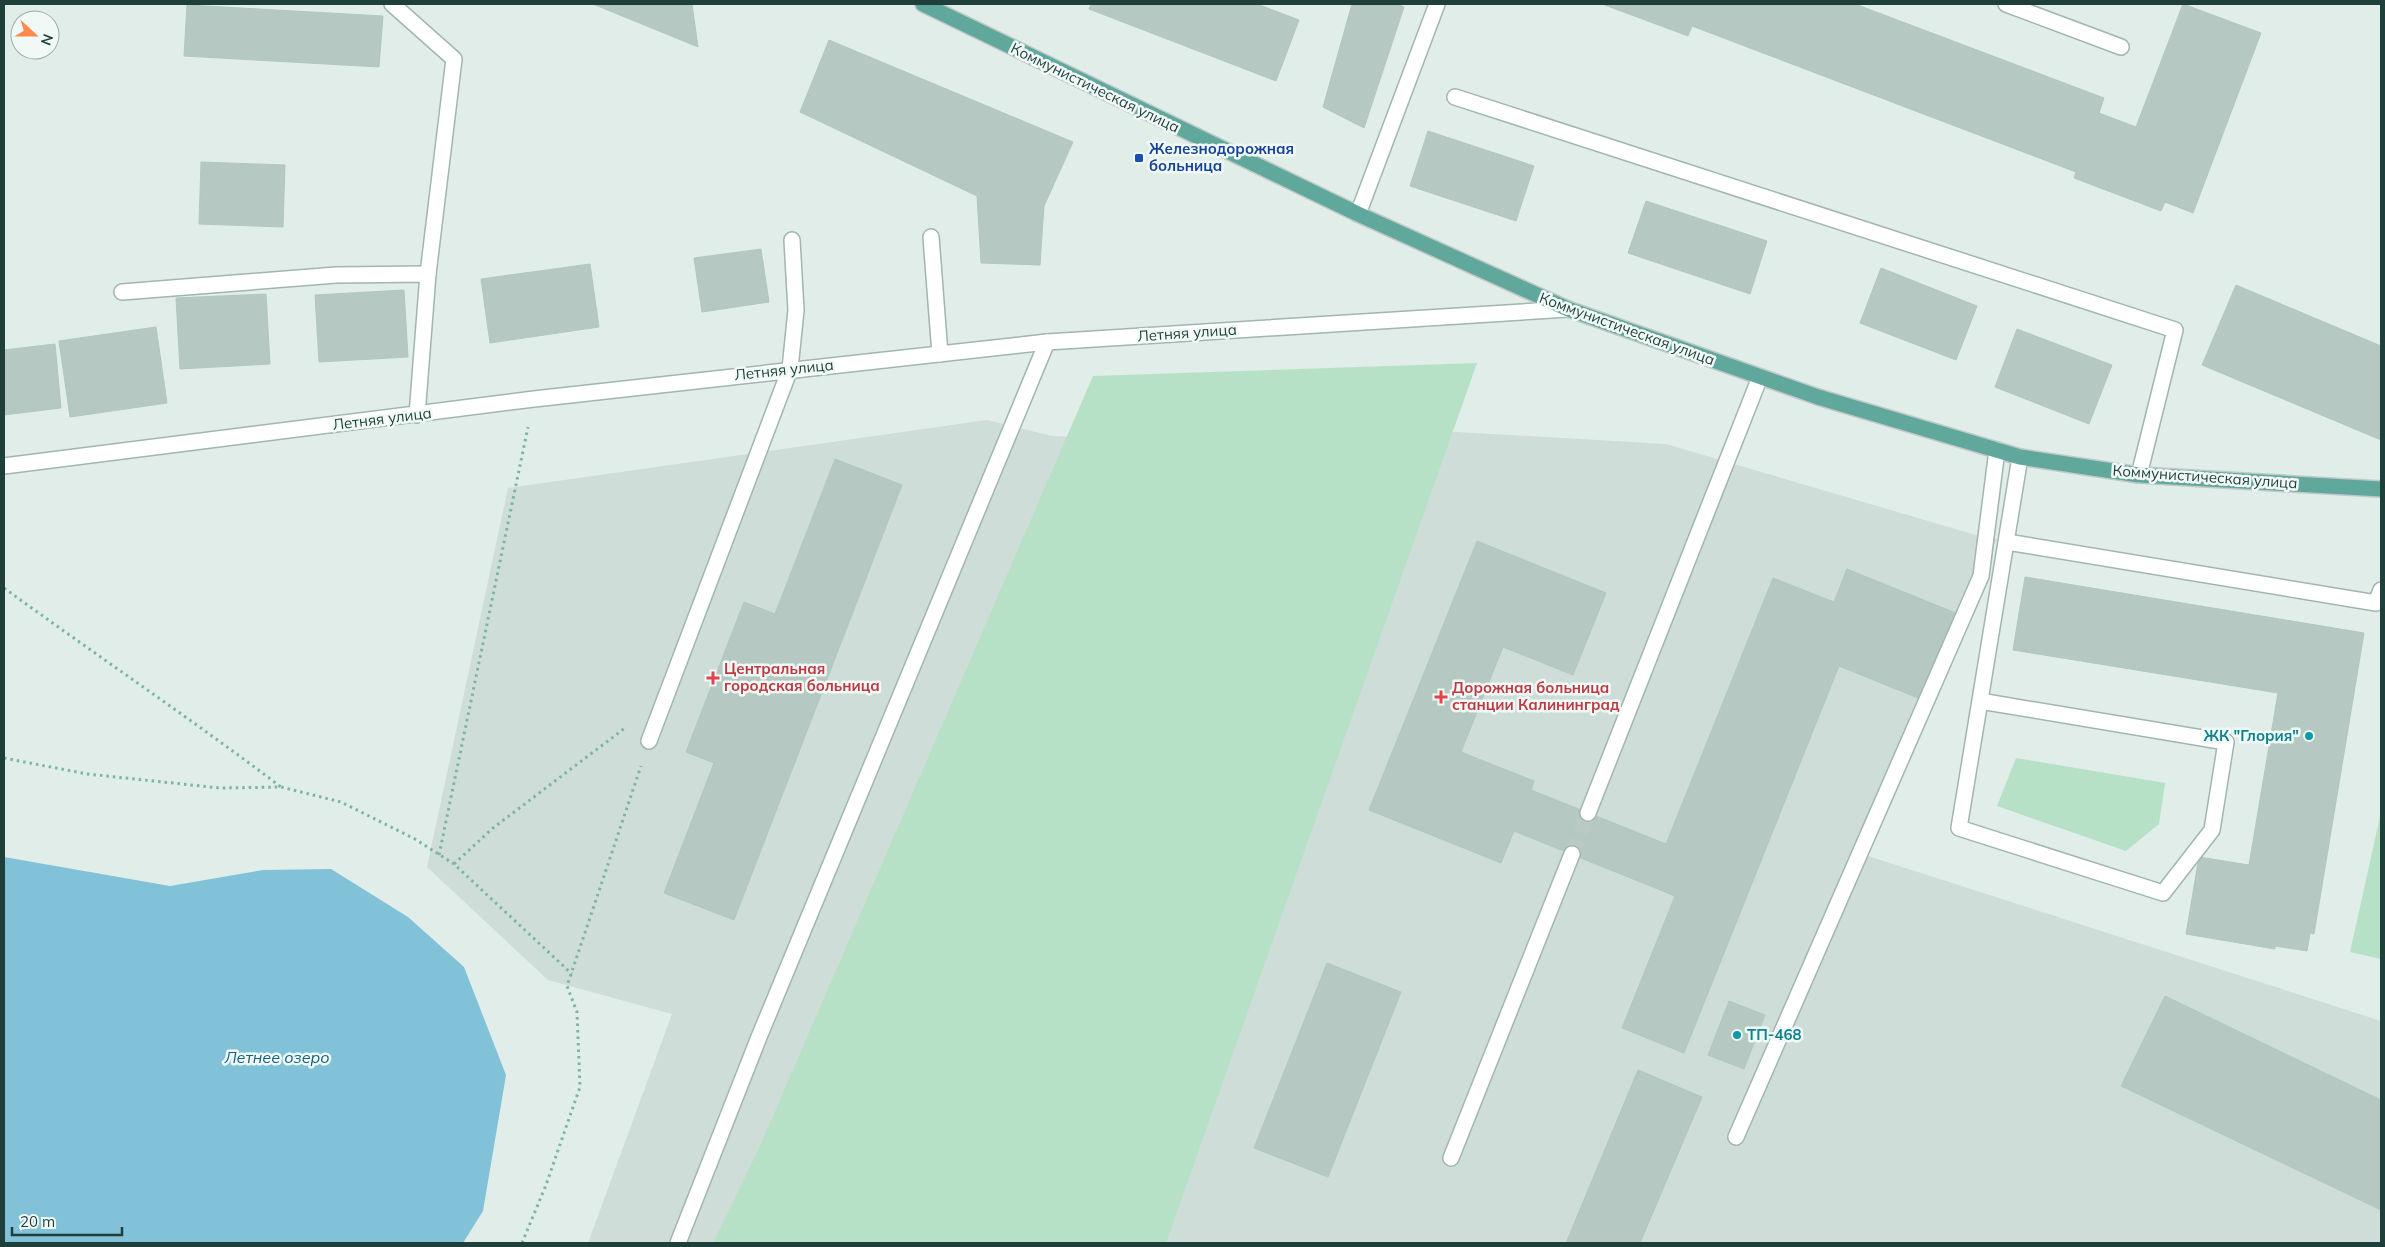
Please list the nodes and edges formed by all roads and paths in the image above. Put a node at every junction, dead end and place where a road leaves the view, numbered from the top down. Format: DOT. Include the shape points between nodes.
graph roads {
  1 [pos="392,4"];
  2 [pos="923,4"];
  3 [pos="1437,4"];
  4 [pos="2007,4"];
  5 [pos="2121,47"];
  6 [pos="1455,96"];
  7 [pos="1358,214"];
  8 [pos="931,237"];
  9 [pos="792,240"];
  10 [pos="428,274"];
  11 [pos="122,292"];
  12 [pos="1568,309"];
  13 [pos="1047,342"];
  14 [pos="940,354"];
  15 [pos="790,369"];
  16 [pos="1760,377"];
  17 [pos="534,399"];
  18 [pos="417,415"];
  19 [pos="1997,450"];
  20 [pos="2020,457"];
  21 [pos="4,466"];
  22 [pos="2139,475"];
  23 [pos="2381,489"];
  24 [pos="2007,542"];
  25 [pos="4,588"];
  26 [pos="2381,590"];
  27 [pos="1980,701"];
  28 [pos="649,741"];
  29 [pos="4,758"];
  30 [pos="281,787"];
  31 [pos="1588,813"];
  32 [pos="439,854"];
  33 [pos="1572,854"];
  34 [pos="454,864"];
  35 [pos="572,974"];
  36 [pos="1736,1137"];
  37 [pos="1450,1158"];
  38 [pos="522,1243"];
  39 [pos="678,1243"];
  1 -- 10 [label="street" via="454,59"];
  2 -- 7 [label="main road, Коммунистическая улица"];
  3 -- 7 [label="street"];
  4 -- 5 [label="street"];
  6 -- 22 [label="street" via="2175,330"];
  7 -- 12 [label="main road, Коммунистическая улица"];
  8 -- 14 [label="street"];
  9 -- 15 [label="street" via="796,310"];
  10 -- 11 [label="street" via="336,275"];
  10 -- 18 [label="street"];
  12 -- 13 [label="street, Летняя улица"];
  12 -- 16 [label="main road, Коммунистическая улица"];
  13 -- 14 [label="street, Летняя улица"];
  13 -- 39 [label="street" via="759,1037"];
  14 -- 15 [label="street, Летняя улица"];
  15 -- 17 [label="street, Летняя улица"];
  15 -- 28 [label="street"];
  16 -- 19 [label="main road, Коммунистическая улица"];
  16 -- 31 [label="street"];
  17 -- 18 [label="street, Летняя улица"];
  17 -- 32 [label="path"];
  18 -- 21 [label="street, Летняя улица"];
  19 -- 20 [label="main road, Коммунистическая улица"];
  19 -- 36 [label="street" via="1981,576"];
  20 -- 22 [label="main road, Коммунистическая улица"];
  20 -- 24 [label="street"];
  22 -- 23 [label="main road, Коммунистическая улица"];
  24 -- 26 [label="street" via="2376,603"];
  24 -- 27 [label="street"];
  25 -- 30 [label="path" via="200,725"];
  27 -- 27 [label="street" via="1959,828 2163,893 2212,830 2226,742"];
  28 -- 34 [label="path" via="625,728 493,828"];
  28 -- 35 [label="path"];
  29 -- 30 [label="path" via="87,774 220,788"];
  30 -- 32 [label="path" via="341,802 416,838"];
  32 -- 34 [label="path"];
  33 -- 37 [label="street"];
  34 -- 35 [label="path"];
  35 -- 38 [label="path" via="567,986 578,1012 580,1087"];
}
